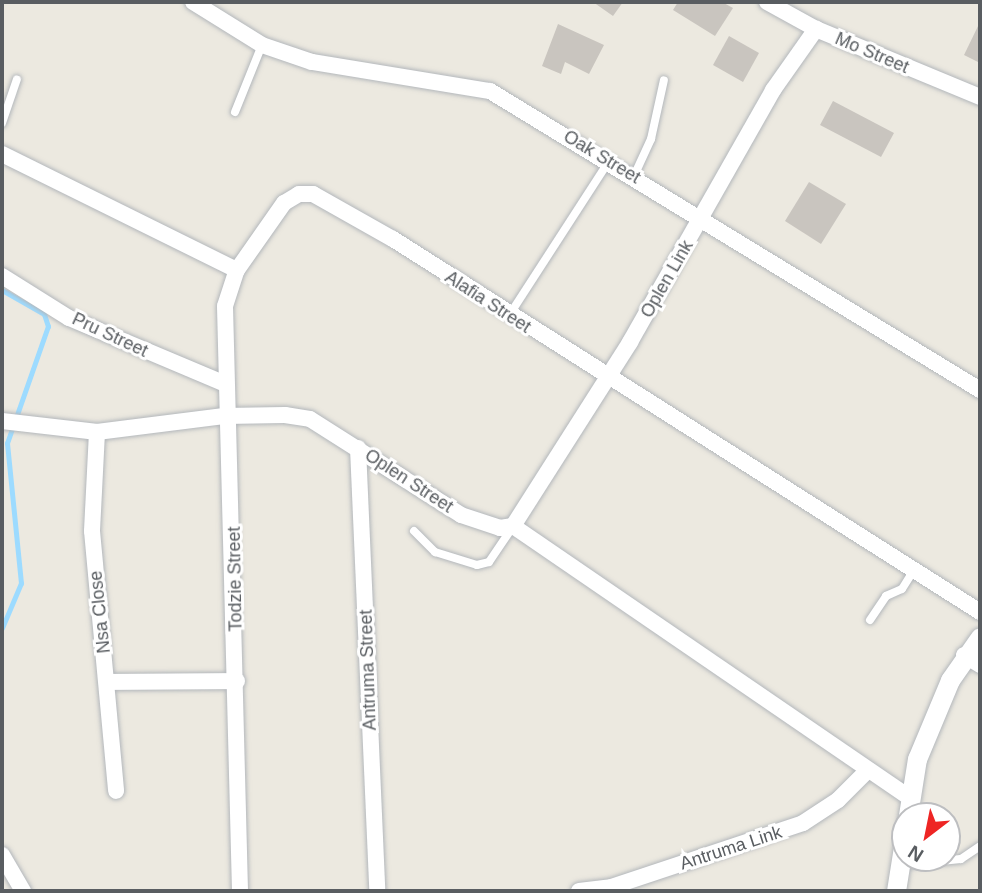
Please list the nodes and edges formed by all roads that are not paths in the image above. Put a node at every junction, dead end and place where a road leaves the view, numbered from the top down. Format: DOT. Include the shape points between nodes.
graph roads {
  1 [pos="193,2"];
  2 [pos="767,2"];
  3 [pos="816,29"];
  4 [pos="262,45"];
  5 [pos="17,79"];
  6 [pos="664,80"];
  7 [pos="980,97"];
  8 [pos="235,112"];
  9 [pos="2,123"];
  10 [pos="2,154"];
  11 [pos="609,161"];
  12 [pos="634,176"];
  13 [pos="703,218"];
  14 [pos="237,270"];
  15 [pos="2,276"];
  16 [pos="509,316"];
  17 [pos="608,377"];
  18 [pos="223,383"];
  19 [pos="980,390"];
  20 [pos="224,416"];
  21 [pos="2,421"];
  22 [pos="97,432"];
  23 [pos="358,448"];
  24 [pos="513,526"];
  25 [pos="414,531"];
  26 [pos="914,570"];
  27 [pos="980,612"];
  28 [pos="870,620"];
  29 [pos="980,638"];
  30 [pos="972,660"];
  31 [pos="237,681"];
  32 [pos="108,682"];
  33 [pos="867,771"];
  34 [pos="116,791"];
  35 [pos="908,796"];
  36 [pos="907,802"];
  37 [pos="980,846"];
  38 [pos="2,855"];
  39 [pos="961,859"];
  40 [pos="898,872"];
  41 [pos="611,889"];
  42 [pos="23,891"];
  43 [pos="240,891"];
  44 [pos="377,891"];
  45 [pos="579,891"];
  46 [pos="896,891"];
  1 -- 4 [label="street, Oak Street"];
  2 -- 3 [label="street, Mo Street"];
  3 -- 7 [label="street, Mo Street"];
  3 -- 13 [label="street, Oplen Link" via="773,90"];
  4 -- 8 [label="lane"];
  4 -- 11 [label="street, Oak Street" via="312,62 490,91"];
  5 -- 9 [label="lane"];
  6 -- 12 [label="lane" via="652,139"];
  10 -- 14 [label="street"];
  11 -- 12 [label="street, Oak Street"];
  11 -- 16 [label="lane"];
  12 -- 13 [label="street, Oak Street"];
  13 -- 17 [label="street, Oplen Link"];
  13 -- 19 [label="street, Oak Street"];
  14 -- 16 [label="street, Alafia Street" via="284,203 299,194 313,194"];
  14 -- 18 [label="street, Todzie Street" via="225,306"];
  15 -- 18 [label="street, Pru Street" via="69,317"];
  16 -- 17 [label="street, Alafia Street"];
  17 -- 24 [label="street, Oplen Link"];
  17 -- 26 [label="street, Alafia Street"];
  18 -- 20 [label="street, Todzie Street"];
  20 -- 22 [label="street, Oplen Street"];
  20 -- 23 [label="street, Oplen Street" via="310,419"];
  20 -- 31 [label="street, Todzie Street" via="233,503"];
  21 -- 22 [label="street, Oplen Street"];
  22 -- 32 [label="street, Nsa Close" via="92,531"];
  23 -- 24 [label="street, Oplen Street" via="461,515 499,528"];
  23 -- 44 [label="street, Antruma Street"];
  24 -- 25 [label="lane" via="489,562 477,565 435,552"];
  24 -- 33 [label="street, Oplen Street"];
  26 -- 27 [label="street, Alafia Street"];
  26 -- 28 [label="lane" via="902,589 886,596"];
  29 -- 30 [label="street"];
  30 -- 35 [label="street" via="930,725"];
  31 -- 32 [label="street"];
  31 -- 43 [label="street, Todzie Street"];
  32 -- 34 [label="street, Nsa Close"];
  33 -- 35 [label="street, Oplen Street"];
  33 -- 41 [label="street, Antruma Link" via="838,800 803,823"];
  35 -- 36 [label="street"];
  37 -- 39 [label="lane"];
  38 -- 42 [label="street"];
  40 -- 46 [label="street"];
  41 -- 45 [label="street, Antruma Link"];
}
